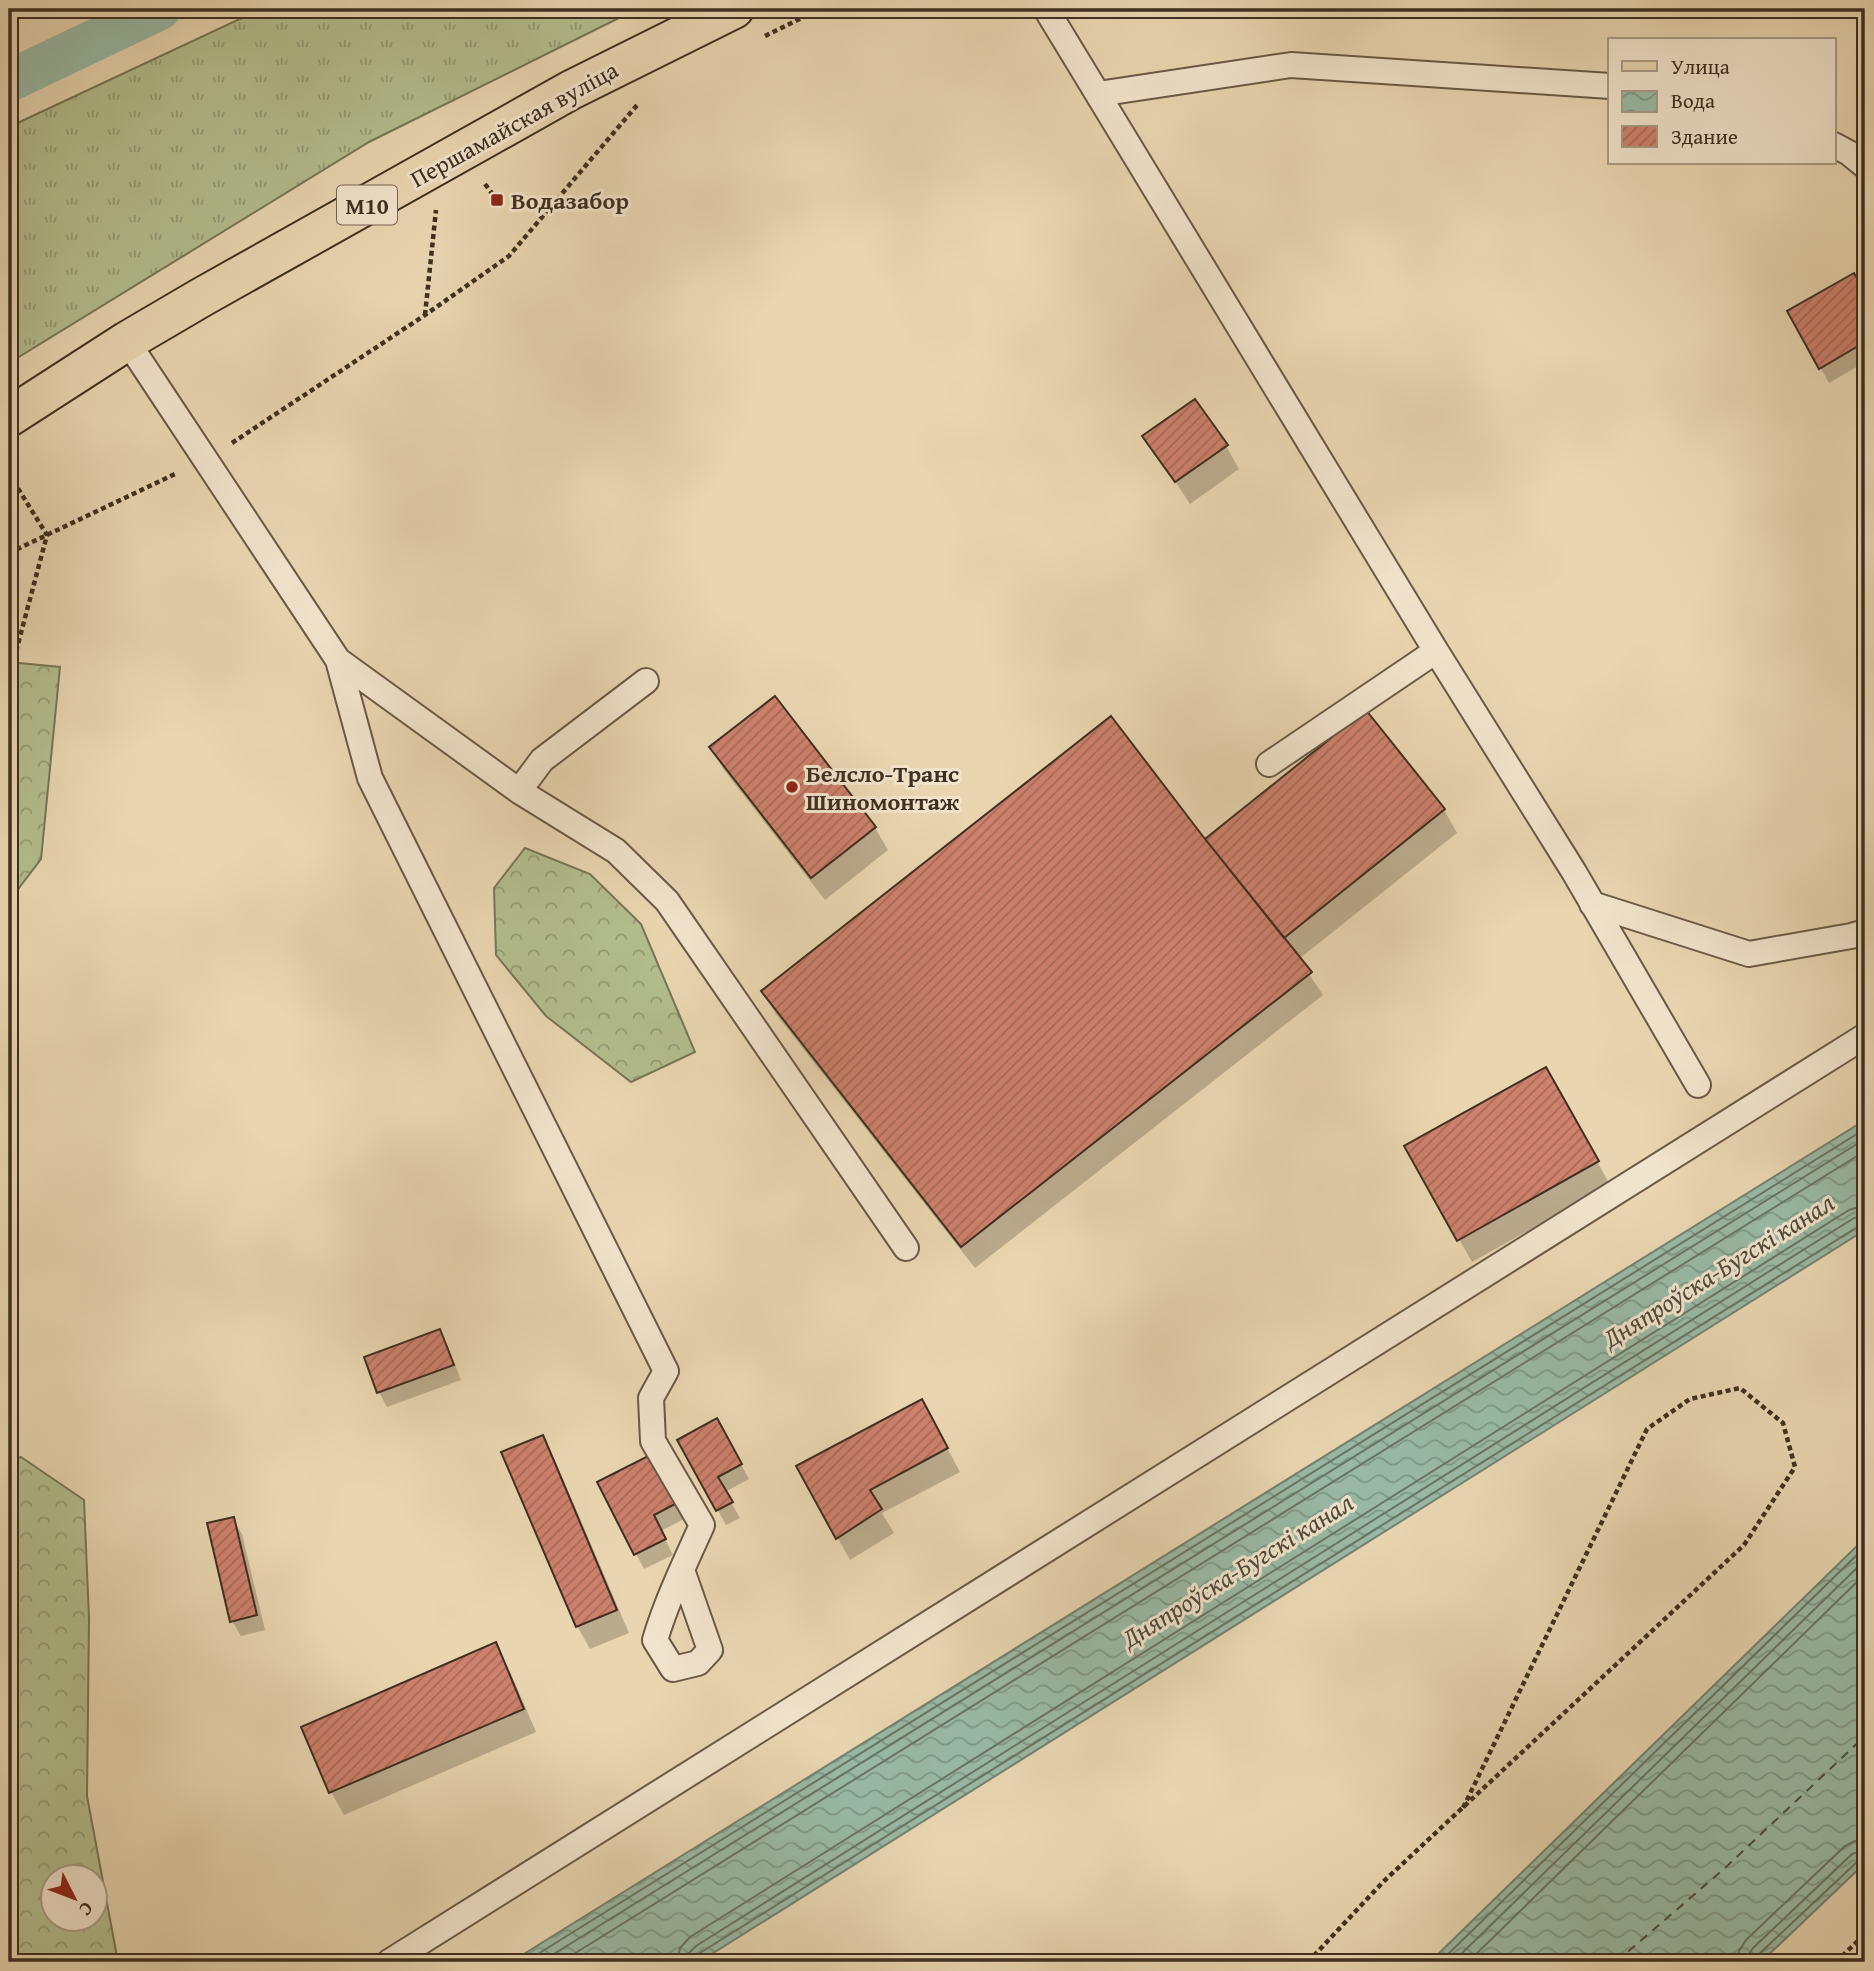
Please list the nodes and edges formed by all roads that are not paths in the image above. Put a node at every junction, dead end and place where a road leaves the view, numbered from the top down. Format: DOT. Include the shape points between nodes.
graph roads {
  1 [pos="734,9"];
  2 [pos="1046,9"];
  3 [pos="1608,86"];
  4 [pos="1098,94"];
  5 [pos="1836,146"];
  6 [pos="1865,166"];
  7 [pos="127,341"];
  8 [pos="9,417"];
  9 [pos="1436,651"];
  10 [pos="338,660"];
  11 [pos="646,681"];
  12 [pos="1269,764"];
  13 [pos="519,790"];
  14 [pos="1592,904"];
  15 [pos="1865,932"];
  16 [pos="1865,1036"];
  17 [pos="1698,1084"];
  18 [pos="906,1248"];
  19 [pos="682,1570"];
  20 [pos="389,1962"];
  1 -- 7 [label="main road, Першамайская вуліца / М10" via="572,90"];
  2 -- 4 [label="lane"];
  3 -- 4 [label="lane" via="1290,65"];
  4 -- 9 [label="lane"];
  5 -- 6 [label="lane"];
  7 -- 8 [label="main road, Першамайская вуліца / М10"];
  7 -- 10 [label="lane"];
  9 -- 12 [label="lane"];
  9 -- 14 [label="lane"];
  10 -- 13 [label="lane"];
  10 -- 19 [label="lane" via="370,778 666,1371 651,1398 653,1441 702,1525"];
  11 -- 13 [label="lane" via="542,760"];
  13 -- 18 [label="lane" via="616,851 667,901"];
  14 -- 15 [label="lane" via="1749,954"];
  14 -- 17 [label="lane"];
  16 -- 20 [label="lane"];
}
